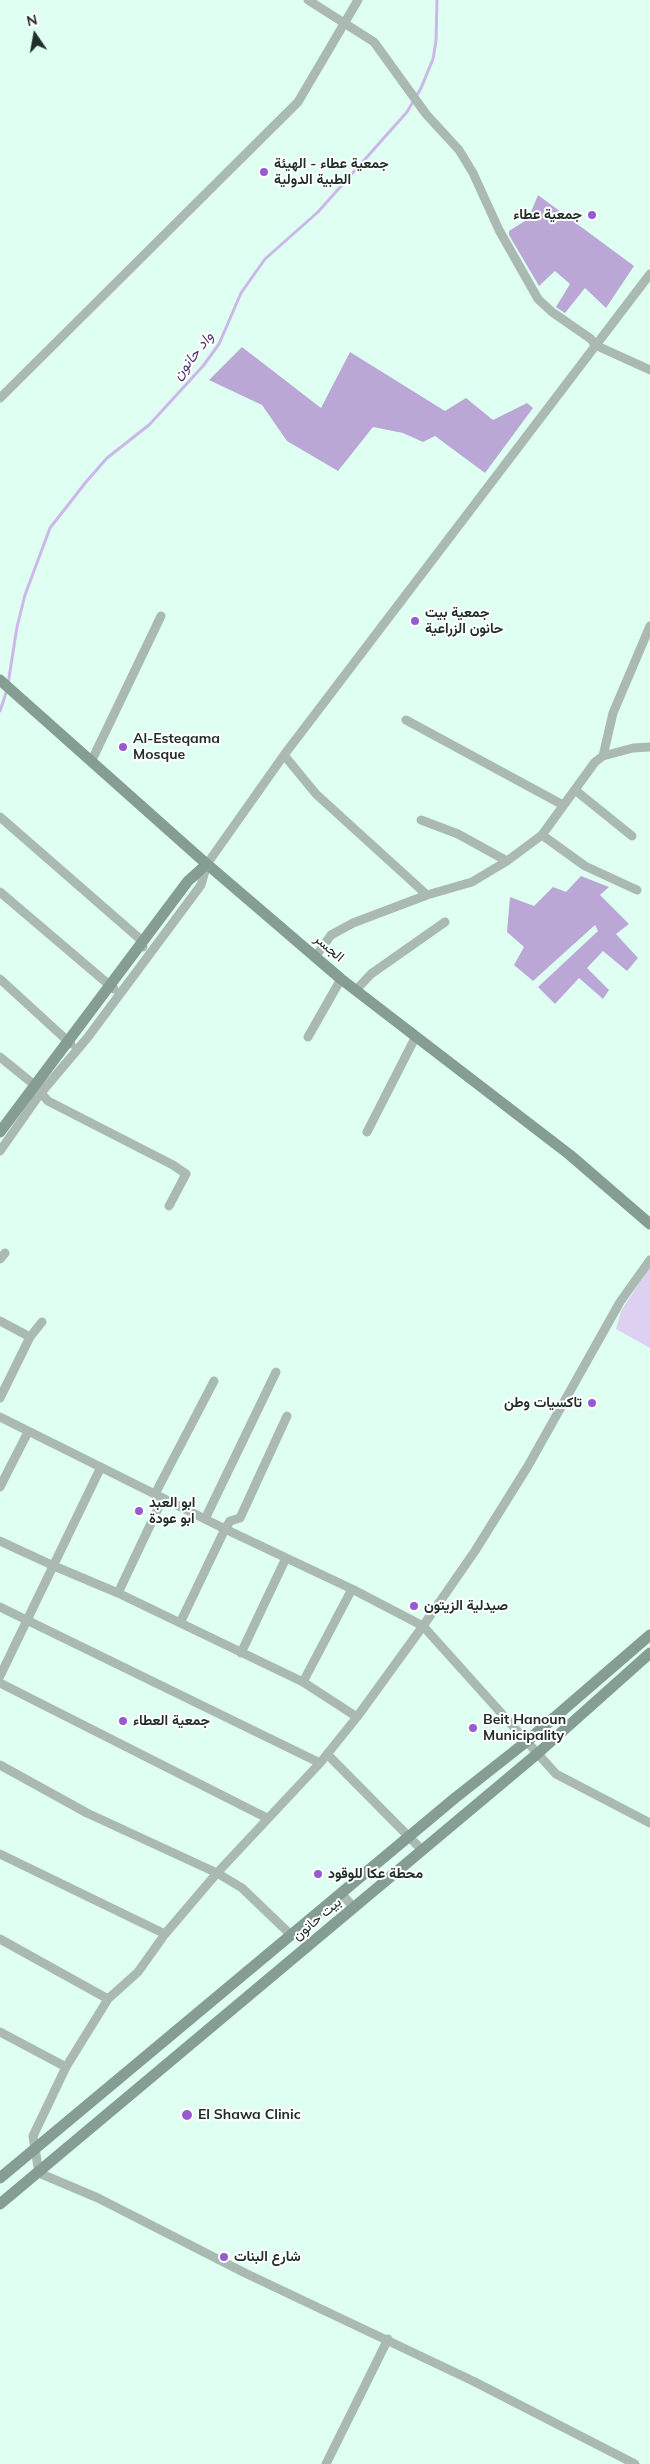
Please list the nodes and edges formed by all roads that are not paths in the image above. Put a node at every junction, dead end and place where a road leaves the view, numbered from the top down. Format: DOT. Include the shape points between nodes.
graph roads {
  1 [pos="308,0"];
  2 [pos="358,0"];
  3 [pos="343,22"];
  4 [pos="650,274"];
  5 [pos="646,287"];
  6 [pos="595,345"];
  7 [pos="650,370"];
  8 [pos="0,398"];
  9 [pos="161,616"];
  10 [pos="650,626"];
  11 [pos="0,680"];
  12 [pos="406,720"];
  13 [pos="650,748"];
  14 [pos="284,755"];
  15 [pos="603,756"];
  16 [pos="91,762"];
  17 [pos="576,790"];
  18 [pos="563,805"];
  19 [pos="0,817"];
  20 [pos="421,820"];
  21 [pos="542,835"];
  22 [pos="632,836"];
  23 [pos="507,861"];
  24 [pos="207,864"];
  25 [pos="637,890"];
  26 [pos="0,892"];
  27 [pos="427,895"];
  28 [pos="445,922"];
  29 [pos="145,949"];
  30 [pos="316,956"];
  31 [pos="341,979"];
  32 [pos="0,980"];
  33 [pos="115,990"];
  34 [pos="356,990"];
  35 [pos="416,1036"];
  36 [pos="308,1037"];
  37 [pos="73,1045"];
  38 [pos="0,1057"];
  39 [pos="37,1090"];
  40 [pos="0,1132"];
  41 [pos="368,1132"];
  42 [pos="0,1151"];
  43 [pos="168,1206"];
  44 [pos="650,1224"];
  45 [pos="650,1260"];
  46 [pos="0,1322"];
  47 [pos="42,1322"];
  48 [pos="30,1337"];
  49 [pos="276,1372"];
  50 [pos="214,1381"];
  51 [pos="0,1398"];
  52 [pos="287,1416"];
  53 [pos="0,1417"];
  54 [pos="28,1432"];
  55 [pos="101,1466"];
  56 [pos="0,1487"];
  57 [pos="159,1496"];
  58 [pos="205,1519"];
  59 [pos="225,1529"];
  60 [pos="0,1541"];
  61 [pos="286,1558"];
  62 [pos="54,1566"];
  63 [pos="352,1589"];
  64 [pos="118,1593"];
  65 [pos="0,1606"];
  66 [pos="27,1620"];
  67 [pos="180,1623"];
  68 [pos="423,1626"];
  69 [pos="650,1635"];
  70 [pos="241,1653"];
  71 [pos="650,1653"];
  72 [pos="0,1676"];
  73 [pos="303,1682"];
  74 [pos="0,1683"];
  75 [pos="357,1716"];
  76 [pos="526,1742"];
  77 [pos="328,1754"];
  78 [pos="537,1754"];
  79 [pos="320,1763"];
  80 [pos="0,1766"];
  81 [pos="267,1818"];
  82 [pos="650,1823"];
  83 [pos="409,1836"];
  84 [pos="422,1850"];
  85 [pos="0,1854"];
  86 [pos="217,1873"];
  87 [pos="341,1893"];
  88 [pos="354,1908"];
  89 [pos="165,1934"];
  90 [pos="292,1935"];
  91 [pos="0,1939"];
  92 [pos="108,1999"];
  93 [pos="0,2032"];
  94 [pos="66,2067"];
  95 [pos="35,2150"];
  96 [pos="39,2173"];
  97 [pos="0,2178"];
  98 [pos="0,2204"];
  99 [pos="388,2339"];
  100 [pos="326,2464"];
  101 [pos="635,2464"];
  1 -- 3 [label="street"];
  2 -- 3 [label="street"];
  3 -- 6 [label="street" via="382,50 426,114 464,157 499,230 538,299"];
  3 -- 8 [label="street" via="298,102"];
  4 -- 5 [label="street"];
  5 -- 6 [label="street"];
  6 -- 7 [label="street"];
  6 -- 14 [label="street"];
  9 -- 16 [label="street"];
  10 -- 15 [label="street" via="613,713"];
  11 -- 16 [label="main road, الجسر"];
  12 -- 18 [label="street"];
  13 -- 15 [label="street" via="633,748"];
  14 -- 24 [label="street"];
  14 -- 27 [label="street" via="316,794"];
  15 -- 17 [label="street" via="595,762"];
  16 -- 24 [label="main road, الجسر"];
  17 -- 18 [label="street"];
  17 -- 22 [label="street"];
  18 -- 21 [label="street"];
  19 -- 29 [label="street" via="140,940"];
  20 -- 23 [label="street" via="458,834"];
  21 -- 23 [label="street"];
  21 -- 25 [label="street" via="585,866"];
  23 -- 27 [label="street" via="472,882"];
  24 -- 29 [label="main road" via="188,881"];
  24 -- 30 [label="main road, الجسر"];
  26 -- 33 [label="street"];
  27 -- 30 [label="street" via="353,923 331,936"];
  28 -- 34 [label="street" via="371,974"];
  29 -- 33 [label="main road"];
  30 -- 31 [label="main road, الجسر"];
  31 -- 34 [label="main road, الجسر"];
  31 -- 36 [label="street"];
  32 -- 37 [label="street"];
  33 -- 37 [label="main road"];
  34 -- 35 [label="main road, الجسر"];
  35 -- 41 [label="street"];
  35 -- 44 [label="main road, الجسر" via="570,1155"];
  37 -- 39 [label="main road"];
  38 -- 39 [label="street"];
  39 -- 40 [label="main road"];
  39 -- 42 [label="street"];
  39 -- 43 [label="street" via="48,1101 186,1174"];
  45 -- 68 [label="street" via="620,1302 528,1466"];
  46 -- 48 [label="street"];
  47 -- 48 [label="street"];
  48 -- 51 [label="street"];
  49 -- 58 [label="street"];
  50 -- 57 [label="street"];
  52 -- 59 [label="street" via="240,1518 230,1520"];
  53 -- 54 [label="street"];
  54 -- 55 [label="street"];
  54 -- 56 [label="street"];
  55 -- 57 [label="street"];
  55 -- 62 [label="street"];
  57 -- 58 [label="street"];
  57 -- 64 [label="street"];
  58 -- 59 [label="street"];
  59 -- 61 [label="street"];
  59 -- 67 [label="street"];
  60 -- 62 [label="street"];
  61 -- 63 [label="street"];
  61 -- 70 [label="street"];
  62 -- 64 [label="street"];
  62 -- 66 [label="street"];
  63 -- 68 [label="street"];
  63 -- 73 [label="street"];
  64 -- 67 [label="street"];
  65 -- 66 [label="street"];
  66 -- 72 [label="street"];
  66 -- 79 [label="street"];
  67 -- 70 [label="street"];
  68 -- 75 [label="street"];
  68 -- 76 [label="street"];
  69 -- 76 [label="main road, بيت حانون"];
  70 -- 73 [label="street"];
  71 -- 78 [label="main road, بيت حانون"];
  73 -- 75 [label="street"];
  74 -- 81 [label="street"];
  75 -- 77 [label="street"];
  76 -- 78 [label="street"];
  76 -- 83 [label="main road, بيت حانون"];
  77 -- 79 [label="street"];
  77 -- 83 [label="street"];
  78 -- 82 [label="street" via="556,1774"];
  78 -- 84 [label="main road, بيت حانون"];
  79 -- 81 [label="street"];
  80 -- 86 [label="street" via="88,1813"];
  81 -- 86 [label="street"];
  83 -- 84 [label="street"];
  83 -- 87 [label="main road, بيت حانون"];
  84 -- 88 [label="main road, بيت حانون"];
  85 -- 89 [label="street"];
  86 -- 89 [label="street"];
  86 -- 90 [label="street" via="242,1888"];
  87 -- 88 [label="street"];
  87 -- 90 [label="main road, بيت حانون"];
  88 -- 96 [label="main road, بيت حانون"];
  89 -- 92 [label="street" via="138,1972"];
  90 -- 95 [label="main road, بيت حانون"];
  91 -- 92 [label="street"];
  92 -- 94 [label="street"];
  93 -- 94 [label="street"];
  94 -- 95 [label="street" via="33,2136"];
  95 -- 96 [label="street"];
  95 -- 97 [label="main road, بيت حانون"];
  96 -- 98 [label="main road, بيت حانون"];
  96 -- 99 [label="street" via="98,2198"];
  99 -- 100 [label="street"];
  99 -- 101 [label="street"];
}
